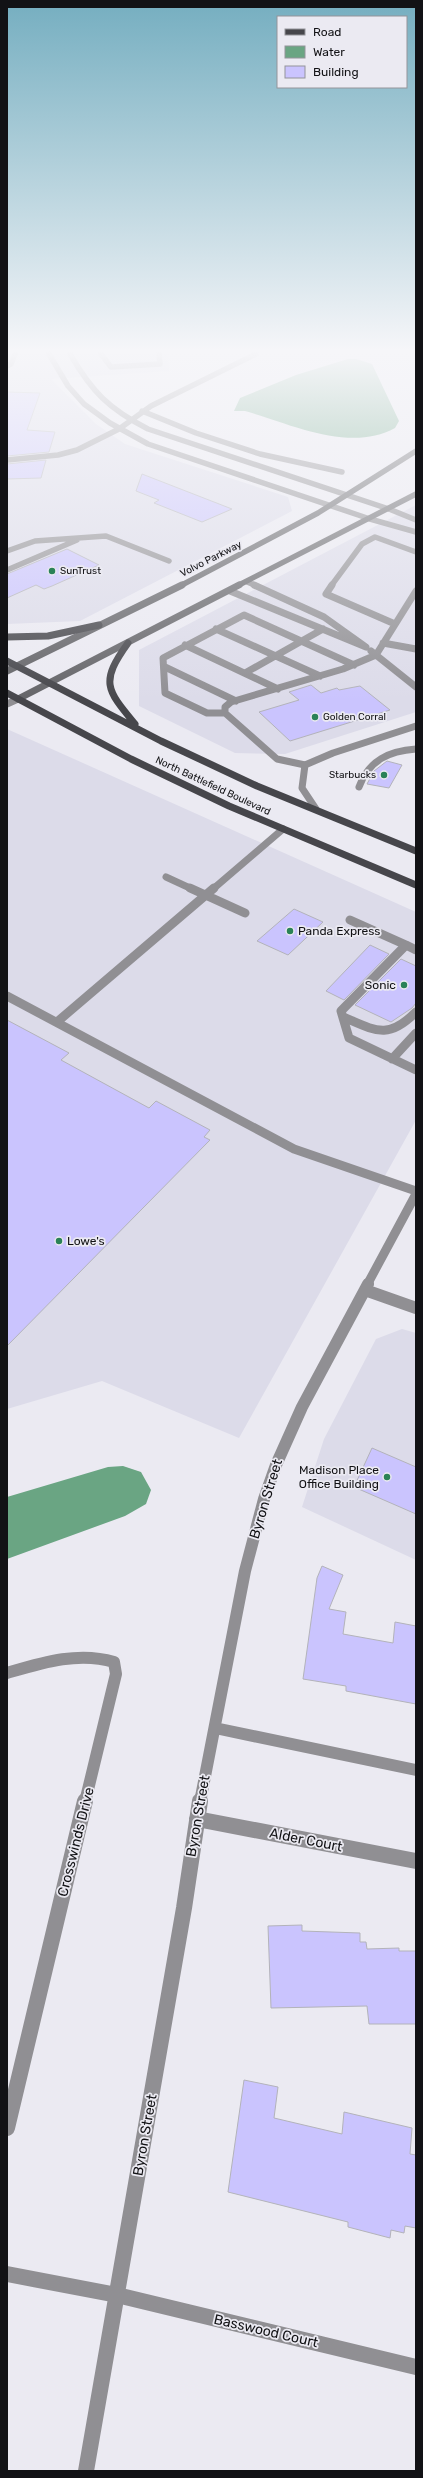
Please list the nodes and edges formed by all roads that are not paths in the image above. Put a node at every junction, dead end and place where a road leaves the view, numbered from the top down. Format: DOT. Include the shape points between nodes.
graph roads {
  1 [pos="223,470"];
  2 [pos="269,470"];
  3 [pos="331,470"];
  4 [pos="387,470"];
  5 [pos="342,472"];
  6 [pos="416,494"];
  7 [pos="348,495"];
  8 [pos="330,505"];
  9 [pos="389,509"];
  10 [pos="370,519"];
  11 [pos="416,520"];
  12 [pos="416,532"];
  13 [pos="94,536"];
  14 [pos="7,551"];
  15 [pos="416,552"];
  16 [pos="169,561"];
  17 [pos="8,570"];
  18 [pos="7,577"];
  19 [pos="247,582"];
  20 [pos="230,591"];
  21 [pos="416,591"];
  22 [pos="395,624"];
  23 [pos="100,625"];
  24 [pos="216,629"];
  25 [pos="323,629"];
  26 [pos="7,637"];
  27 [pos="302,641"];
  28 [pos="128,643"];
  29 [pos="383,643"];
  30 [pos="186,645"];
  31 [pos="366,647"];
  32 [pos="416,649"];
  33 [pos="376,655"];
  34 [pos="275,656"];
  35 [pos="7,661"];
  36 [pos="354,665"];
  37 [pos="18,666"];
  38 [pos="165,667"];
  39 [pos="7,671"];
  40 [pos="245,673"];
  41 [pos="320,676"];
  42 [pos="49,682"];
  43 [pos="416,687"];
  44 [pos="278,689"];
  45 [pos="7,693"];
  46 [pos="18,699"];
  47 [pos="236,701"];
  48 [pos="7,704"];
  49 [pos="225,713"];
  50 [pos="416,726"];
  51 [pos="139,729"];
  52 [pos="416,749"];
  53 [pos="305,765"];
  54 [pos="359,787"];
  55 [pos="316,809"];
  56 [pos="283,829"];
  57 [pos="416,851"];
  58 [pos="166,876"];
  59 [pos="416,885"];
  60 [pos="206,895"];
  61 [pos="245,913"];
  62 [pos="350,920"];
  63 [pos="406,946"];
  64 [pos="416,950"];
  65 [pos="7,996"];
  66 [pos="416,1012"];
  67 [pos="343,1018"];
  68 [pos="56,1022"];
  69 [pos="416,1033"];
  70 [pos="392,1059"];
  71 [pos="416,1070"];
  72 [pos="416,1193"];
  73 [pos="365,1290"];
  74 [pos="416,1308"];
  75 [pos="7,1673"];
  76 [pos="214,1728"];
  77 [pos="416,1770"];
  78 [pos="197,1819"];
  79 [pos="416,1861"];
  80 [pos="7,2128"];
  81 [pos="7,2274"];
  82 [pos="117,2295"];
  83 [pos="416,2367"];
  84 [pos="86,2471"];
  1 -- 8 [label="street"];
  2 -- 7 [label="street"];
  3 -- 5 [label="street"];
  4 -- 7 [label="main road, Volvo Parkway"];
  6 -- 9 [label="main road"];
  7 -- 8 [label="main road, Volvo Parkway"];
  7 -- 9 [label="street"];
  8 -- 10 [label="street"];
  8 -- 23 [label="main road, Volvo Parkway" via="215,568"];
  9 -- 10 [label="main road"];
  9 -- 11 [label="street"];
  10 -- 12 [label="street"];
  10 -- 19 [label="main road"];
  13 -- 14 [label="street" via="35,541"];
  13 -- 16 [label="street" via="113,537"];
  13 -- 17 [label="street" via="62,545"];
  15 -- 22 [label="street" via="375,537 362,544 326,594"];
  17 -- 18 [label="street" via="10,574"];
  19 -- 20 [label="main road"];
  19 -- 31 [label="street" via="324,617"];
  20 -- 25 [label="street"];
  20 -- 28 [label="main road"];
  21 -- 22 [label="street"];
  22 -- 29 [label="street"];
  23 -- 26 [label="main road" via="54,635"];
  23 -- 37 [label="main road, Volvo Parkway"];
  24 -- 27 [label="street" via="246,615"];
  24 -- 30 [label="street"];
  24 -- 34 [label="street"];
  25 -- 27 [label="street"];
  25 -- 31 [label="street"];
  27 -- 34 [label="street"];
  27 -- 36 [label="street"];
  28 -- 42 [label="main road"];
  28 -- 51 [label="main road" via="111,666 108,680 116,703"];
  29 -- 32 [label="street"];
  29 -- 33 [label="street"];
  30 -- 38 [label="street" via="165,656"];
  30 -- 40 [label="street"];
  31 -- 33 [label="street"];
  33 -- 36 [label="street"];
  33 -- 43 [label="street"];
  34 -- 40 [label="street"];
  34 -- 41 [label="street"];
  35 -- 37 [label="main road"];
  36 -- 41 [label="street"];
  37 -- 39 [label="main road, Volvo Parkway"];
  37 -- 42 [label="main road"];
  38 -- 47 [label="street"];
  38 -- 49 [label="street" via="166,693 207,714"];
  40 -- 44 [label="street"];
  41 -- 44 [label="street"];
  42 -- 46 [label="main road"];
  42 -- 51 [label="main road"];
  44 -- 47 [label="street"];
  45 -- 46 [label="main road, North Battlefield Boulevard"];
  46 -- 48 [label="street"];
  46 -- 56 [label="main road, North Battlefield Boulevard" via="131,759"];
  47 -- 49 [label="street" via="225,707"];
  49 -- 53 [label="street" via="277,759"];
  50 -- 53 [label="street" via="332,753"];
  51 -- 55 [label="main road, North Battlefield Boulevard" via="257,786"];
  52 -- 54 [label="street" via="397,752 375,761"];
  53 -- 55 [label="street" via="302,788"];
  55 -- 57 [label="main road, North Battlefield Boulevard"];
  56 -- 59 [label="main road, North Battlefield Boulevard"];
  56 -- 60 [label="street"];
  58 -- 60 [label="street"];
  60 -- 61 [label="street"];
  60 -- 68 [label="street"];
  62 -- 63 [label="street"];
  63 -- 64 [label="street"];
  63 -- 67 [label="street" via="342,1011"];
  65 -- 68 [label="street"];
  66 -- 67 [label="street" via="403,1026 389,1032 379,1032"];
  67 -- 70 [label="street" via="349,1038"];
  68 -- 72 [label="street" via="294,1149"];
  69 -- 70 [label="street"];
  70 -- 71 [label="street"];
  72 -- 73 [label="street, Byron Street"];
  73 -- 74 [label="street"];
  73 -- 76 [label="street, Byron Street" via="302,1407 276,1464 245,1571"];
  75 -- 80 [label="street, Crosswinds Drive" via="53,1658 104,1659 114,1662 116,1674"];
  76 -- 77 [label="street"];
  76 -- 78 [label="street, Byron Street"];
  78 -- 79 [label="street, Alder Court"];
  78 -- 82 [label="street, Byron Street"];
  81 -- 82 [label="street"];
  82 -- 83 [label="street, Basswood Court"];
  82 -- 84 [label="street, Byron Street"];
}
